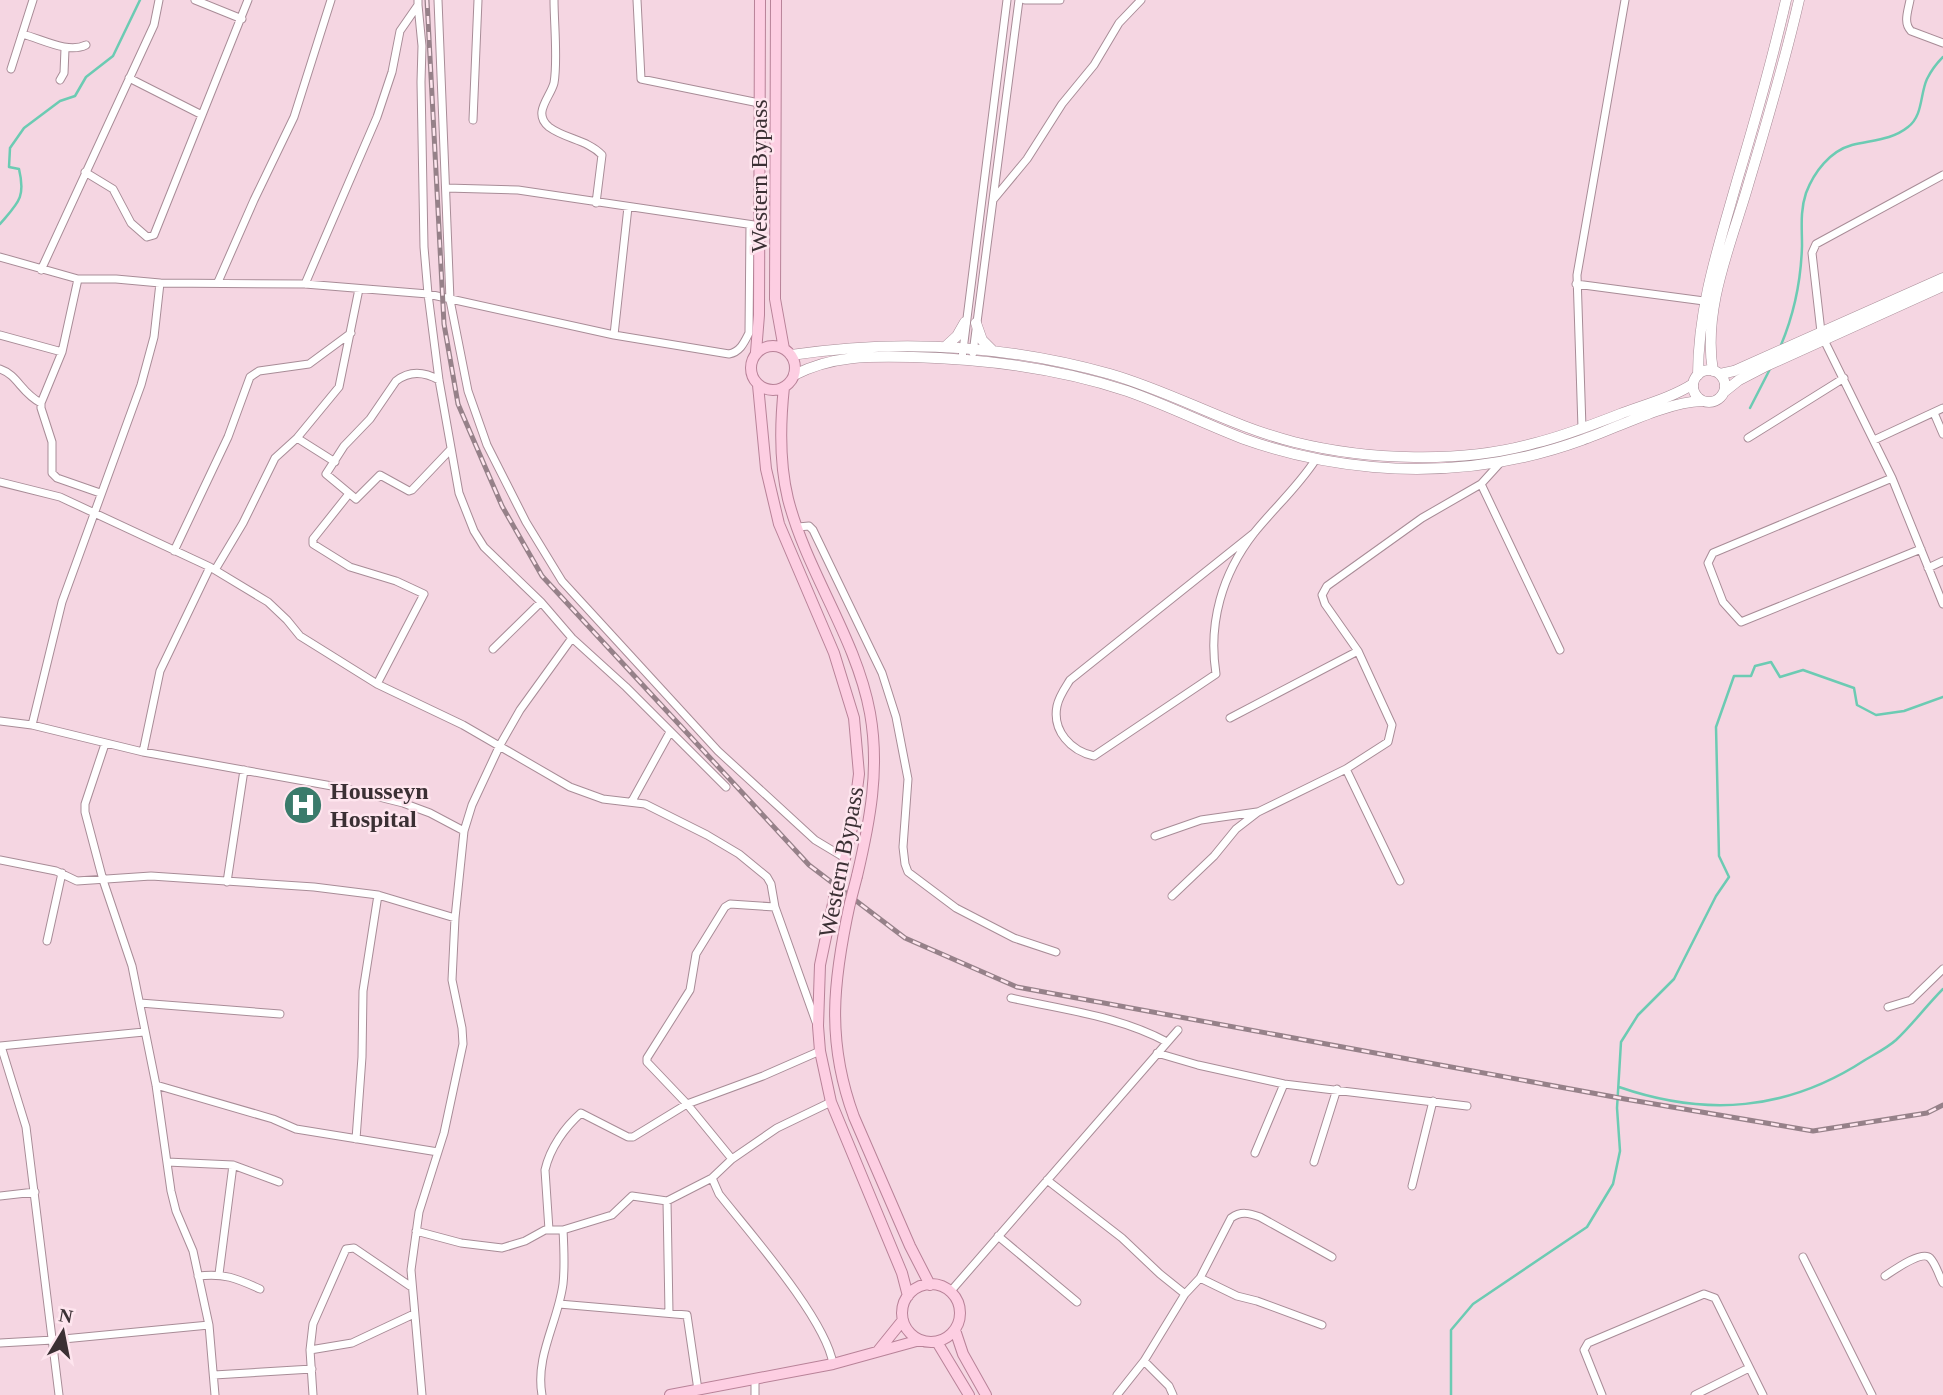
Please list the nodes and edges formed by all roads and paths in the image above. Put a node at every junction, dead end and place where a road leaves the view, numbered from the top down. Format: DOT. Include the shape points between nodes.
graph roads {
  1 [pos="33,0"];
  2 [pos="159,0"];
  3 [pos="195,0"];
  4 [pos="248,0"];
  5 [pos="331,0"];
  6 [pos="438,0"];
  7 [pos="478,0"];
  8 [pos="554,0"];
  9 [pos="637,0"];
  10 [pos="760,0"];
  11 [pos="776,0"];
  12 [pos="1007,0"];
  13 [pos="1019,0"];
  14 [pos="1025,0"];
  15 [pos="1060,0"];
  16 [pos="1141,0"];
  17 [pos="1625,0"];
  18 [pos="1786,0"];
  19 [pos="1799,0"];
  20 [pos="1910,0"];
  21 [pos="418,3"];
  22 [pos="242,19"];
  23 [pos="22,34"];
  24 [pos="1943,43"];
  25 [pos="86,45"];
  26 [pos="65,49"];
  27 [pos="11,69"];
  28 [pos="129,79"];
  29 [pos="60,80"];
  30 [pos="759,103"];
  31 [pos="202,115"];
  32 [pos="473,120"];
  33 [pos="85,173"];
  34 [pos="1943,175"];
  35 [pos="446,188"];
  36 [pos="992,200"];
  37 [pos="596,202"];
  38 [pos="628,208"];
  39 [pos="754,225"];
  40 [pos="0,257"];
  41 [pos="41,270"];
  42 [pos="1943,278"];
  43 [pos="78,279"];
  44 [pos="218,282"];
  45 [pos="160,283"];
  46 [pos="305,284"];
  47 [pos="1576,284"];
  48 [pos="1943,286"];
  49 [pos="359,289"];
  50 [pos="428,294"];
  51 [pos="450,300"];
  52 [pos="1704,301"];
  53 [pos="971,323"];
  54 [pos="351,332"];
  55 [pos="0,335"];
  56 [pos="614,335"];
  57 [pos="1823,336"];
  58 [pos="946,347"];
  59 [pos="993,351"];
  60 [pos="62,352"];
  61 [pos="756,352"];
  62 [pos="787,352"];
  63 [pos="968,353"];
  64 [pos="1775,357"];
  65 [pos="0,369"];
  66 [pos="1717,373"];
  67 [pos="794,375"];
  68 [pos="1844,378"];
  69 [pos="1696,379"];
  70 [pos="439,380"];
  71 [pos="758,385"];
  72 [pos="784,387"];
  73 [pos="1724,393"];
  74 [pos="1702,401"];
  75 [pos="41,403"];
  76 [pos="1943,408"];
  77 [pos="1934,413"];
  78 [pos="1582,428"];
  79 [pos="1943,434"];
  80 [pos="297,438"];
  81 [pos="1748,438"];
  82 [pos="1874,440"];
  83 [pos="451,449"];
  84 [pos="1315,459"];
  85 [pos="335,462"];
  86 [pos="1501,462"];
  87 [pos="1892,478"];
  88 [pos="0,482"];
  89 [pos="1481,484"];
  90 [pos="100,493"];
  91 [pos="348,495"];
  92 [pos="92,514"];
  93 [pos="798,527"];
  94 [pos="1254,533"];
  95 [pos="1920,549"];
  96 [pos="174,551"];
  97 [pos="1943,561"];
  98 [pos="1928,568"];
  99 [pos="213,569"];
  100 [pos="541,602"];
  101 [pos="1943,604"];
  102 [pos="572,638"];
  103 [pos="493,649"];
  104 [pos="1560,650"];
  105 [pos="1357,651"];
  106 [pos="377,684"];
  107 [pos="1230,718"];
  108 [pos="0,720"];
  109 [pos="32,726"];
  110 [pos="670,732"];
  111 [pos="105,744"];
  112 [pos="500,745"];
  113 [pos="143,752"];
  114 [pos="1346,769"];
  115 [pos="244,770"];
  116 [pos="726,787"];
  117 [pos="632,801"];
  118 [pos="1258,812"];
  119 [pos="464,831"];
  120 [pos="1155,836"];
  121 [pos="845,858"];
  122 [pos="0,860"];
  123 [pos="62,873"];
  124 [pos="103,880"];
  125 [pos="1400,881"];
  126 [pos="228,882"];
  127 [pos="378,895"];
  128 [pos="1172,896"];
  129 [pos="775,907"];
  130 [pos="455,918"];
  131 [pos="47,940"];
  132 [pos="1056,952"];
  133 [pos="1943,969"];
  134 [pos="1011,998"];
  135 [pos="139,1003"];
  136 [pos="1888,1007"];
  137 [pos="280,1014"];
  138 [pos="818,1026"];
  139 [pos="1178,1030"];
  140 [pos="144,1032"];
  141 [pos="1167,1042"];
  142 [pos="0,1046"];
  143 [pos="820,1051"];
  144 [pos="1157,1054"];
  145 [pos="1284,1084"];
  146 [pos="156,1085"];
  147 [pos="1337,1089"];
  148 [pos="1433,1101"];
  149 [pos="831,1102"];
  150 [pos="687,1104"];
  151 [pos="1467,1106"];
  152 [pos="356,1139"];
  153 [pos="438,1152"];
  154 [pos="1255,1153"];
  155 [pos="732,1159"];
  156 [pos="167,1162"];
  157 [pos="1314,1162"];
  158 [pos="233,1165"];
  159 [pos="712,1178"];
  160 [pos="1047,1180"];
  161 [pos="279,1182"];
  162 [pos="1412,1186"];
  163 [pos="35,1192"];
  164 [pos="0,1196"];
  165 [pos="667,1201"];
  166 [pos="549,1230"];
  167 [pos="563,1230"];
  168 [pos="416,1231"];
  169 [pos="998,1236"];
  170 [pos="1332,1257"];
  171 [pos="1803,1257"];
  172 [pos="219,1274"];
  173 [pos="198,1276"];
  174 [pos="1885,1276"];
  175 [pos="1200,1278"];
  176 [pos="1943,1283"];
  177 [pos="930,1285"];
  178 [pos="411,1286"];
  179 [pos="260,1289"];
  180 [pos="950,1292"];
  181 [pos="1185,1294"];
  182 [pos="908,1296"];
  183 [pos="1077,1302"];
  184 [pos="559,1304"];
  185 [pos="668,1313"];
  186 [pos="414,1314"];
  187 [pos="903,1320"];
  188 [pos="209,1325"];
  189 [pos="1322,1325"];
  190 [pos="955,1330"];
  191 [pos="53,1340"];
  192 [pos="919,1340"];
  193 [pos="937,1342"];
  194 [pos="0,1343"];
  195 [pos="310,1350"];
  196 [pos="878,1351"];
  197 [pos="1144,1361"];
  198 [pos="833,1364"];
  199 [pos="1749,1368"];
  200 [pos="312,1369"];
  201 [pos="214,1375"];
  202 [pos="755,1378"];
  203 [pos="698,1390"];
  204 [pos="58,1395"];
  205 [pos="215,1395"];
  206 [pos="313,1395"];
  207 [pos="422,1395"];
  208 [pos="542,1395"];
  209 [pos="670,1395"];
  210 [pos="755,1395"];
  211 [pos="969,1395"];
  212 [pos="986,1395"];
  213 [pos="1117,1395"];
  214 [pos="1173,1395"];
  215 [pos="1602,1395"];
  216 [pos="1695,1395"];
  217 [pos="1763,1395"];
  218 [pos="1872,1395"];
  1 -- 23 [label="street"];
  2 -- 28 [label="street" via="154,25"];
  3 -- 22 [label="street"];
  4 -- 22 [label="street"];
  5 -- 44 [label="street" via="294,117"];
  6 -- 35 [label="street"];
  7 -- 32 [label="street"];
  8 -- 37 [label="street" via="554,79 541,110 542,119 550,128 602,155"];
  9 -- 30 [label="street" via="641,79"];
  10 -- 30 [label="main road, Western Bypass"];
  11 -- 62 [label="main road, Western Bypass" via="775,299"];
  12 -- 53 [label="street"];
  13 -- 36 [label="street"];
  14 -- 15 [label="street"];
  16 -- 36 [label="street" via="1119,23 1027,159"];
  17 -- 47 [label="street"];
  18 -- 52 [label="main road"];
  19 -- 66 [label="main road" via="1714,305 1710,346"];
  20 -- 24 [label="street" via="1906,24 1911,32"];
  21 -- 46 [label="street" via="400,31 377,117"];
  21 -- 50 [label="street"];
  22 -- 31 [label="street"];
  23 -- 26 [label="street"];
  23 -- 27 [label="street"];
  25 -- 26 [label="street"];
  26 -- 29 [label="street"];
  28 -- 31 [label="street"];
  28 -- 33 [label="street"];
  30 -- 39 [label="main road, Western Bypass"];
  31 -- 33 [label="street" via="151,237 131,223 113,189"];
  33 -- 41 [label="street"];
  34 -- 57 [label="street" via="1816,244 1812,253"];
  35 -- 37 [label="street" via="519,190"];
  35 -- 51 [label="street"];
  36 -- 53 [label="street"];
  37 -- 38 [label="street"];
  38 -- 39 [label="street"];
  38 -- 56 [label="street"];
  39 -- 56 [label="street" via="749,333 736,353"];
  39 -- 61 [label="main road, Western Bypass" via="759,314"];
  40 -- 41 [label="street"];
  41 -- 43 [label="street"];
  42 -- 57 [label="main road"];
  43 -- 45 [label="street"];
  43 -- 60 [label="street"];
  44 -- 45 [label="street"];
  44 -- 46 [label="street"];
  45 -- 90 [label="street" via="154,337 141,385"];
  46 -- 49 [label="street"];
  47 -- 52 [label="street"];
  47 -- 78 [label="street"];
  48 -- 57 [label="main road"];
  49 -- 50 [label="street"];
  49 -- 54 [label="street"];
  50 -- 51 [label="street"];
  50 -- 70 [label="street"];
  51 -- 56 [label="street"];
  51 -- 121 [label="street" via="468,391 487,445 562,581 718,751 815,840"];
  52 -- 69 [label="main road"];
  53 -- 58 [label="main road"];
  53 -- 59 [label="main road"];
  53 -- 63 [label="street"];
  54 -- 80 [label="street" via="339,387"];
  54 -- 96 [label="street" via="309,364 259,371 250,377 228,437"];
  55 -- 60 [label="street"];
  57 -- 64 [label="main road"];
  57 -- 64 [label="main road" via="1784,348"];
  57 -- 68 [label="street"];
  58 -- 62 [label="main road" via="851,346"];
  58 -- 63 [label="main road"];
  59 -- 63 [label="main road"];
  59 -- 78 [label="main road" via="1110,374 1249,428 1332,449 1406,456 1480,453 1534,444"];
  60 -- 75 [label="street"];
  61 -- 62 [label="main road" via="773,346"];
  61 -- 71 [label="main road" via="751,369"];
  62 -- 67 [label="main road" via="795,366"];
  63 -- 67 [label="main road" via="853,356"];
  63 -- 84 [label="main road" via="1107,384 1242,438"];
  64 -- 66 [label="main road"];
  64 -- 73 [label="main road"];
  65 -- 75 [label="street" via="10,372 29,397"];
  66 -- 69 [label="main road"];
  66 -- 73 [label="main road" via="1724,381"];
  67 -- 72 [label="main road"];
  68 -- 81 [label="street"];
  68 -- 82 [label="street"];
  69 -- 74 [label="main road" via="1695,393"];
  69 -- 78 [label="main road" via="1671,395"];
  70 -- 83 [label="street"];
  70 -- 85 [label="street" via="420,373 396,381"];
  71 -- 72 [label="main road" via="772,390"];
  71 -- 121 [label="main road, Western Bypass" via="766,469 779,524 834,653 854,718 859,774"];
  72 -- 93 [label="main road, Western Bypass" via="783,468"];
  73 -- 74 [label="main road" via="1717,400"];
  74 -- 86 [label="main road" via="1673,406 1580,441"];
  75 -- 90 [label="street" via="52,442 52,473"];
  76 -- 77 [label="street"];
  77 -- 79 [label="street"];
  77 -- 82 [label="street"];
  80 -- 85 [label="street"];
  80 -- 99 [label="street" via="275,458 249,512"];
  82 -- 87 [label="street"];
  83 -- 91 [label="street" via="412,490 380,475 359,498"];
  83 -- 100 [label="street" via="459,493 474,531 484,547"];
  84 -- 86 [label="main road" via="1406,468"];
  84 -- 94 [label="street" via="1305,477"];
  85 -- 91 [label="street" via="327,476"];
  86 -- 89 [label="street"];
  87 -- 95 [label="street"];
  87 -- 95 [label="street" via="1713,553 1708,563 1721,598 1742,621"];
  88 -- 92 [label="street" via="60,497"];
  89 -- 104 [label="street"];
  89 -- 105 [label="street" via="1422,518 1327,586 1322,595 1325,604"];
  90 -- 92 [label="street"];
  91 -- 106 [label="street" via="313,544 349,567 424,594"];
  92 -- 96 [label="street"];
  92 -- 109 [label="street" via="57,617"];
  93 -- 132 [label="street" via="813,530 882,673 908,779 903,846 908,872 956,908 1014,938"];
  93 -- 177 [label="main road, Western Bypass, bridge" via="854,659 875,747 875,778 834,998 836,1052 854,1117"];
  94 -- 94 [label="street" via="1222,588 1212,653 1216,674 1094,755 1079,752 1066,740 1056,708 1070,680"];
  95 -- 98 [label="street"];
  96 -- 99 [label="street"];
  97 -- 98 [label="street"];
  98 -- 101 [label="street"];
  99 -- 106 [label="street" via="268,602 300,636"];
  99 -- 113 [label="street" via="165,657"];
  100 -- 102 [label="street"];
  100 -- 103 [label="street"];
  102 -- 110 [label="street"];
  102 -- 112 [label="street"];
  105 -- 107 [label="street"];
  105 -- 114 [label="street" via="1392,733 1388,742"];
  106 -- 112 [label="street"];
  108 -- 109 [label="street"];
  109 -- 111 [label="street"];
  110 -- 116 [label="street"];
  110 -- 117 [label="street"];
  111 -- 113 [label="street"];
  111 -- 124 [label="street" via="85,804"];
  112 -- 117 [label="street" via="570,787 603,799"];
  112 -- 119 [label="street"];
  113 -- 115 [label="street"];
  114 -- 118 [label="street"];
  114 -- 125 [label="street"];
  115 -- 119 [label="street" via="403,803"];
  115 -- 126 [label="street"];
  117 -- 129 [label="street" via="652,807 739,854 771,884"];
  118 -- 120 [label="street" via="1201,820"];
  118 -- 128 [label="street"];
  119 -- 130 [label="street"];
  121 -- 138 [label="main road, Western Bypass, bridge" via="820,965"];
  122 -- 123 [label="street"];
  123 -- 124 [label="street" via="77,881"];
  123 -- 131 [label="street"];
  124 -- 126 [label="street" via="151,876"];
  124 -- 135 [label="street" via="132,966"];
  126 -- 127 [label="street"];
  127 -- 130 [label="street"];
  127 -- 152 [label="street" via="363,991"];
  129 -- 138 [label="street"];
  129 -- 150 [label="street" via="725,907 698,949 690,990 647,1058"];
  130 -- 153 [label="street" via="452,980 463,1044"];
  133 -- 136 [label="street" via="1911,1000"];
  134 -- 141 [label="street" via="1118,1021"];
  135 -- 137 [label="street"];
  135 -- 140 [label="street"];
  138 -- 143 [label="main road, Western Bypass"];
  139 -- 141 [label="street"];
  140 -- 142 [label="street"];
  140 -- 146 [label="street"];
  141 -- 144 [label="street"];
  142 -- 163 [label="street" via="26,1127"];
  143 -- 149 [label="main road, Western Bypass"];
  143 -- 150 [label="street"];
  144 -- 145 [label="street"];
  144 -- 160 [label="street"];
  145 -- 147 [label="street"];
  145 -- 154 [label="street"];
  146 -- 152 [label="street" via="296,1129"];
  146 -- 156 [label="street"];
  147 -- 148 [label="street"];
  147 -- 157 [label="street"];
  148 -- 151 [label="street"];
  148 -- 162 [label="street"];
  149 -- 155 [label="street" via="777,1128"];
  149 -- 182 [label="main road, Western Bypass"];
  150 -- 155 [label="street"];
  150 -- 166 [label="street" via="633,1137 584,1113 578,1115 547,1161"];
  152 -- 153 [label="street"];
  153 -- 168 [label="street"];
  155 -- 159 [label="street"];
  156 -- 158 [label="street"];
  156 -- 173 [label="street" via="176,1211"];
  158 -- 161 [label="street"];
  158 -- 172 [label="street"];
  159 -- 165 [label="street"];
  159 -- 198 [label="street" via="719,1194 816,1324"];
  160 -- 169 [label="street"];
  160 -- 181 [label="street"];
  163 -- 164 [label="street"];
  163 -- 191 [label="street"];
  165 -- 167 [label="street" via="632,1196 612,1215"];
  165 -- 185 [label="street"];
  166 -- 167 [label="street"];
  166 -- 168 [label="street" via="502,1248 461,1244"];
  167 -- 184 [label="street"];
  168 -- 178 [label="street"];
  169 -- 180 [label="street"];
  169 -- 183 [label="street"];
  170 -- 175 [label="street" via="1260,1217 1242,1213 1231,1218"];
  171 -- 218 [label="street"];
  172 -- 173 [label="street"];
  172 -- 179 [label="street"];
  173 -- 188 [label="street"];
  174 -- 176 [label="street" via="1926,1255"];
  175 -- 181 [label="street"];
  175 -- 189 [label="street"];
  177 -- 180 [label="main road"];
  177 -- 182 [label="main road"];
  178 -- 186 [label="street"];
  178 -- 195 [label="street" via="354,1248 346,1249 315,1315"];
  180 -- 190 [label="main road" via="959,1306"];
  181 -- 197 [label="street"];
  182 -- 187 [label="main road"];
  184 -- 185 [label="street"];
  184 -- 208 [label="street" via="543,1356"];
  185 -- 203 [label="street" via="687,1315"];
  186 -- 195 [label="street" via="352,1343"];
  186 -- 207 [label="street"];
  187 -- 192 [label="main road"];
  187 -- 196 [label="main road"];
  188 -- 191 [label="street"];
  188 -- 201 [label="street"];
  190 -- 193 [label="main road"];
  190 -- 212 [label="main road"];
  191 -- 194 [label="street"];
  191 -- 204 [label="street"];
  192 -- 193 [label="main road"];
  192 -- 196 [label="main road"];
  193 -- 211 [label="main road"];
  195 -- 200 [label="street"];
  196 -- 198 [label="main road"];
  197 -- 213 [label="street"];
  197 -- 214 [label="street"];
  198 -- 202 [label="main road"];
  199 -- 215 [label="street" via="1715,1298 1704,1294 1588,1343 1584,1350"];
  199 -- 216 [label="street"];
  199 -- 217 [label="street"];
  200 -- 201 [label="street"];
  200 -- 206 [label="street"];
  201 -- 205 [label="street"];
  202 -- 203 [label="main road"];
  202 -- 210 [label="street"];
  203 -- 209 [label="main road"];
}
